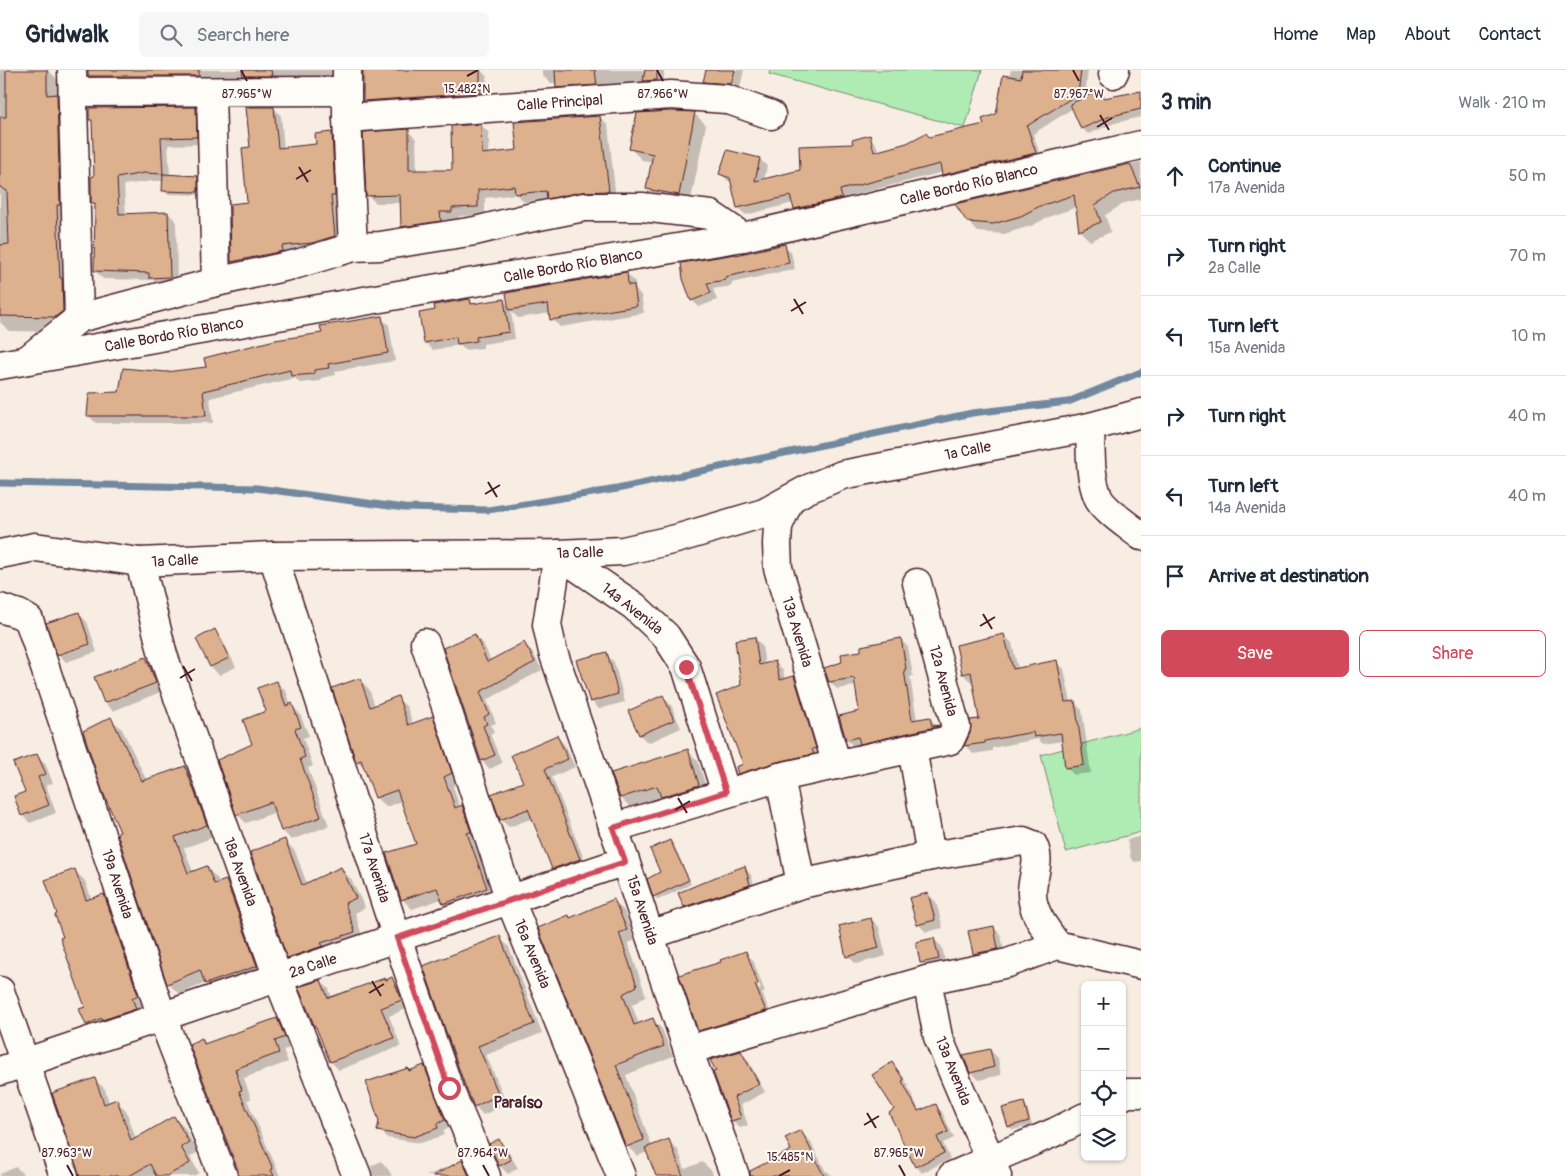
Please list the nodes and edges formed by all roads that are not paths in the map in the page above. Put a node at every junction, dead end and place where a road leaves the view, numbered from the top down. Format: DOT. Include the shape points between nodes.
graph roads {
  1 [pos="72,81"];
  2 [pos="347,81"];
  3 [pos="211,92"];
  4 [pos="771,114"];
  5 [pos="347,118"];
  6 [pos="1141,146"];
  7 [pos="743,237"];
  8 [pos="352,247"];
  9 [pos="216,282"];
  10 [pos="79,318"];
  11 [pos="8,366"];
  12 [pos="1141,413"];
  13 [pos="1090,427"];
  14 [pos="790,499"];
  15 [pos="1141,536"];
  16 [pos="0,554"];
  17 [pos="558,554"];
  18 [pos="274,556"];
  19 [pos="140,562"];
  20 [pos="917,584"];
  21 [pos="0,608"];
  22 [pos="425,643"];
  23 [pos="912,748"];
  24 [pos="837,765"];
  25 [pos="780,777"];
  26 [pos="726,792"];
  27 [pos="613,828"];
  28 [pos="932,856"];
  29 [pos="625,862"];
  30 [pos="801,884"];
  31 [pos="510,900"];
  32 [pos="650,935"];
  33 [pos="397,938"];
  34 [pos="1057,945"];
  35 [pos="1141,965"];
  36 [pos="278,978"];
  37 [pos="927,980"];
  38 [pos="0,991"];
  39 [pos="162,1017"];
  40 [pos="688,1050"];
  41 [pos="12,1067"];
  42 [pos="1141,1093"];
  43 [pos="1126,1094"];
  44 [pos="1081,1119"];
  45 [pos="993,1168"];
  46 [pos="64,1176"];
  47 [pos="223,1176"];
  48 [pos="356,1176"];
  49 [pos="486,1176"];
  50 [pos="621,1176"];
  51 [pos="735,1176"];
  52 [pos="952,1176"];
  1 -- 3 [label="street"];
  1 -- 10 [label="street"];
  2 -- 3 [label="street"];
  2 -- 5 [label="street"];
  3 -- 9 [label="street"];
  4 -- 5 [label="street, Calle Principal" via="726,99 671,95"];
  5 -- 8 [label="street"];
  6 -- 7 [label="street, Calle Bordo Río Blanco"];
  7 -- 8 [label="street" via="711,215 642,208 584,208 475,231 380,246"];
  7 -- 11 [label="street, Calle Bordo Río Blanco" via="415,292"];
  8 -- 9 [label="street" via="297,264"];
  9 -- 10 [label="street"];
  10 -- 11 [label="street"];
  12 -- 13 [label="street, 1a Calle"];
  13 -- 14 [label="street, 1a Calle" via="842,475"];
  13 -- 15 [label="street" via="1092,474 1099,498 1117,518"];
  14 -- 17 [label="street, 1a Calle" via="764,513 623,552"];
  14 -- 24 [label="street, 13a Avenida" via="778,526 778,568"];
  16 -- 19 [label="street, 1a Calle" via="35,547"];
  17 -- 18 [label="street, 1a Calle"];
  17 -- 26 [label="street, 14a Avenida" via="634,606 666,636 686,667"];
  17 -- 27 [label="street, 15a Avenida" via="547,624 553,652"];
  18 -- 19 [label="street, 1a Calle"];
  18 -- 33 [label="street, 17a Avenida"];
  19 -- 36 [label="street, 18a Avenida" via="163,655"];
  20 -- 23 [label="street, 12a Avenida" via="956,727 950,740"];
  21 -- 39 [label="street, 19a Avenida" via="29,620"];
  22 -- 31 [label="street, 16a Avenida"];
  23 -- 24 [label="street"];
  23 -- 28 [label="street"];
  24 -- 25 [label="street"];
  25 -- 26 [label="street"];
  25 -- 30 [label="street"];
  26 -- 27 [label="street"];
  27 -- 29 [label="street, 15a Avenida"];
  28 -- 30 [label="street"];
  28 -- 34 [label="street" via="1023,840 1033,845 1038,854 1032,892 1035,911"];
  29 -- 31 [label="street, 2a Calle"];
  29 -- 32 [label="street, 15a Avenida"];
  30 -- 32 [label="street"];
  31 -- 33 [label="street, 2a Calle"];
  31 -- 50 [label="street, 16a Avenida"];
  32 -- 40 [label="street, 15a Avenida"];
  33 -- 36 [label="street, 2a Calle"];
  33 -- 49 [label="street, 17a Avenida" via="449,1088"];
  34 -- 35 [label="street"];
  34 -- 37 [label="street" via="1008,964"];
  36 -- 39 [label="street, 2a Calle"];
  36 -- 48 [label="street, 18a Avenida"];
  37 -- 40 [label="street"];
  37 -- 45 [label="street, 13a Avenida" via="938,1037"];
  38 -- 41 [label="street"];
  39 -- 41 [label="street, 2a Calle"];
  39 -- 47 [label="street, 19a Avenida"];
  40 -- 51 [label="street, 15a Avenida"];
  41 -- 46 [label="street"];
  42 -- 43 [label="street"];
  44 -- 45 [label="street"];
  45 -- 52 [label="street"];
}
